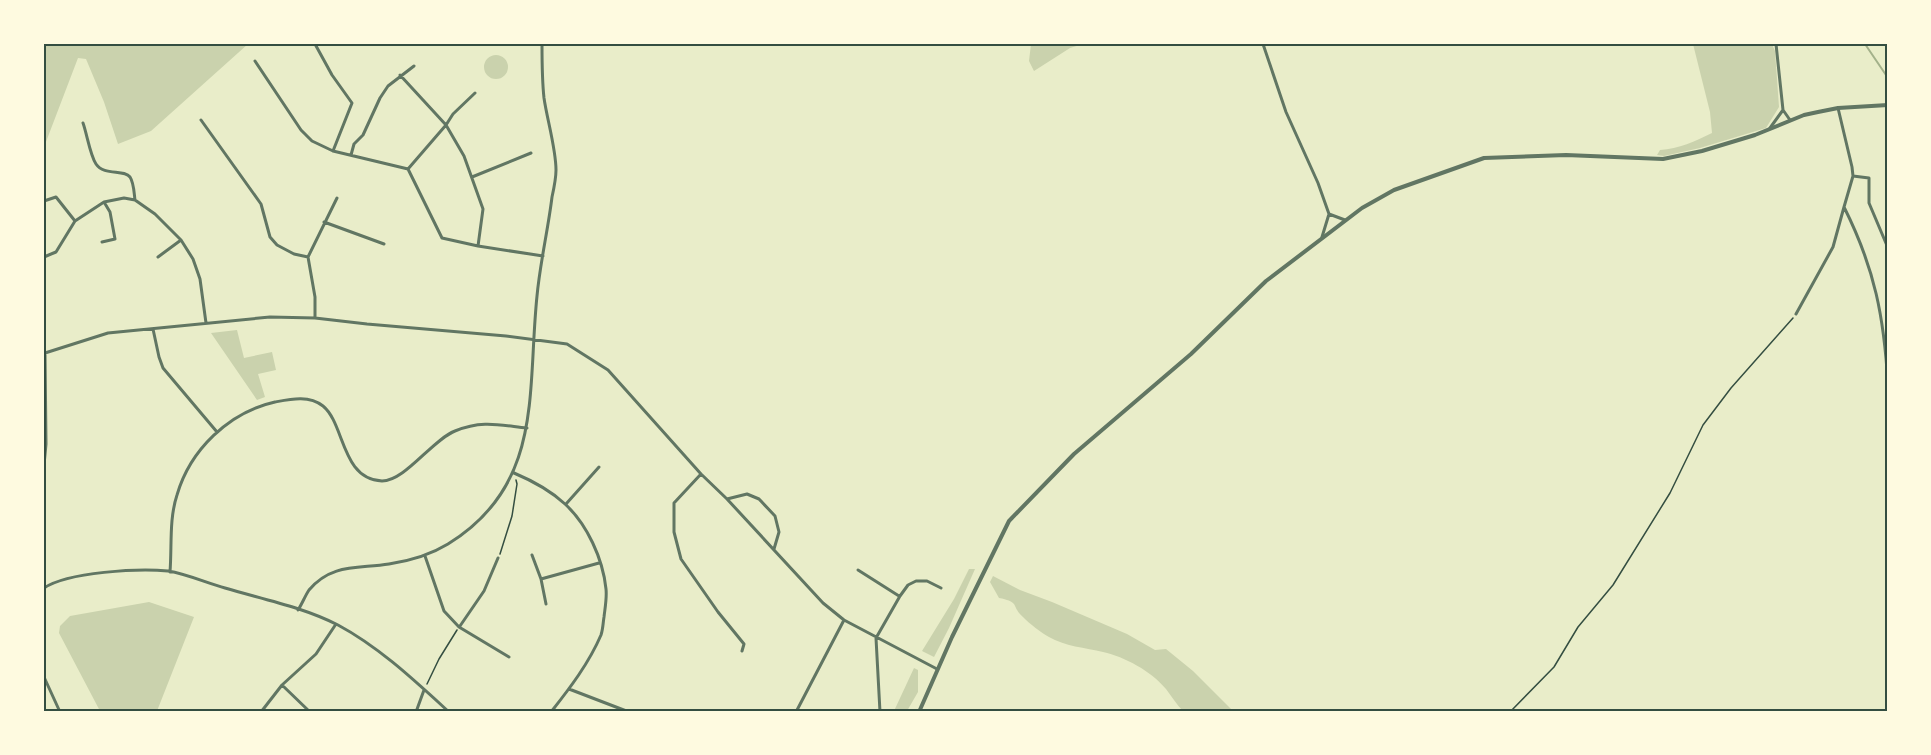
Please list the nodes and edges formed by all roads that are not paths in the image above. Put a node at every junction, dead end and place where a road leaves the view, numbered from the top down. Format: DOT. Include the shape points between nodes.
graph roads {
  1 [pos="315,44"];
  2 [pos="542,44"];
  3 [pos="1263,44"];
  4 [pos="1776,44"];
  5 [pos="255,61"];
  6 [pos="414,66"];
  7 [pos="400,75"];
  8 [pos="475,93"];
  9 [pos="1887,105"];
  10 [pos="1838,108"];
  11 [pos="1783,110"];
  12 [pos="201,120"];
  13 [pos="1790,121"];
  14 [pos="83,123"];
  15 [pos="446,125"];
  16 [pos="1769,130"];
  17 [pos="333,151"];
  18 [pos="531,153"];
  19 [pos="351,155"];
  20 [pos="408,169"];
  21 [pos="1852,176"];
  22 [pos="472,177"];
  23 [pos="337,198"];
  24 [pos="135,200"];
  25 [pos="44,201"];
  26 [pos="104,202"];
  27 [pos="1844,207"];
  28 [pos="1329,214"];
  29 [pos="1345,220"];
  30 [pos="75,221"];
  31 [pos="324,222"];
  32 [pos="1322,237"];
  33 [pos="181,240"];
  34 [pos="102,242"];
  35 [pos="384,244"];
  36 [pos="478,246"];
  37 [pos="1887,248"];
  38 [pos="543,256"];
  39 [pos="44,257"];
  40 [pos="158,257"];
  41 [pos="308,257"];
  42 [pos="1796,314"];
  43 [pos="315,318"];
  44 [pos="206,323"];
  45 [pos="153,329"];
  46 [pos="534,339"];
  47 [pos="1887,385"];
  48 [pos="527,428"];
  49 [pos="217,432"];
  50 [pos="44,465"];
  51 [pos="599,468"];
  52 [pos="514,472"];
  53 [pos="701,474"];
  54 [pos="727,499"];
  55 [pos="566,504"];
  56 [pos="774,549"];
  57 [pos="425,555"];
  58 [pos="532,555"];
  59 [pos="498,558"];
  60 [pos="600,562"];
  61 [pos="858,570"];
  62 [pos="170,572"];
  63 [pos="541,579"];
  64 [pos="44,588"];
  65 [pos="941,588"];
  66 [pos="900,596"];
  67 [pos="546,604"];
  68 [pos="298,610"];
  69 [pos="844,620"];
  70 [pos="336,624"];
  71 [pos="459,627"];
  72 [pos="876,638"];
  73 [pos="742,651"];
  74 [pos="509,657"];
  75 [pos="938,669"];
  76 [pos="44,677"];
  77 [pos="282,686"];
  78 [pos="424,690"];
  79 [pos="569,690"];
  80 [pos="60,711"];
  81 [pos="261,711"];
  82 [pos="310,711"];
  83 [pos="416,711"];
  84 [pos="449,711"];
  85 [pos="551,711"];
  86 [pos="629,711"];
  87 [pos="796,711"];
  88 [pos="880,711"];
  89 [pos="919,711"];
  1 -- 17 [label="street" via="352,103"];
  2 -- 38 [label="street" via="544,96 556,169"];
  3 -- 28 [label="street" via="1286,112"];
  4 -- 11 [label="street"];
  5 -- 17 [label="street" via="301,130 312,141"];
  6 -- 7 [label="street"];
  7 -- 15 [label="street"];
  7 -- 19 [label="street" via="380,98"];
  8 -- 15 [label="street"];
  9 -- 10 [label="street"];
  10 -- 13 [label="street"];
  10 -- 21 [label="street"];
  11 -- 13 [label="street"];
  11 -- 16 [label="street"];
  12 -- 41 [label="street" via="261,204 270,237 294,254"];
  13 -- 16 [label="street"];
  14 -- 24 [label="street" via="96,164 109,172 127,174 132,179"];
  15 -- 20 [label="street"];
  15 -- 22 [label="street"];
  16 -- 29 [label="street" via="1663,159 1484,158 1394,190"];
  17 -- 19 [label="street"];
  18 -- 22 [label="street"];
  19 -- 20 [label="street"];
  20 -- 36 [label="street" via="442,238"];
  21 -- 27 [label="street"];
  21 -- 37 [label="street" via="1869,178 1869,203"];
  22 -- 36 [label="street" via="483,209"];
  23 -- 31 [label="street"];
  24 -- 26 [label="street"];
  24 -- 33 [label="street"];
  25 -- 30 [label="street" via="56,197"];
  26 -- 30 [label="street"];
  26 -- 34 [label="street" via="115,239"];
  27 -- 42 [label="street" via="1833,247"];
  27 -- 47 [label="street" via="1866,255 1879,306"];
  28 -- 29 [label="street"];
  28 -- 32 [label="street"];
  29 -- 32 [label="street"];
  30 -- 39 [label="street" via="56,252"];
  31 -- 35 [label="street"];
  31 -- 41 [label="street"];
  32 -- 75 [label="street" via="1266,281 1191,354 1074,454 1009,520"];
  33 -- 40 [label="street"];
  33 -- 44 [label="street" via="200,279"];
  36 -- 38 [label="street"];
  38 -- 46 [label="street"];
  41 -- 43 [label="street"];
  43 -- 44 [label="street" via="270,317"];
  43 -- 46 [label="street"];
  44 -- 45 [label="street"];
  45 -- 49 [label="street" via="163,368"];
  45 -- 50 [label="street" via="108,333 45,353"];
  46 -- 48 [label="street"];
  46 -- 53 [label="street" via="567,344 608,370"];
  48 -- 49 [label="street" via="486,422 454,431 397,478 381,481 366,476 352,464 330,415 314,401 297,399 257,407"];
  48 -- 52 [label="street"];
  49 -- 62 [label="street" via="201,447 177,494"];
  51 -- 55 [label="street"];
  52 -- 55 [label="street" via="542,485"];
  52 -- 57 [label="street" via="495,505 474,525"];
  53 -- 54 [label="street"];
  53 -- 73 [label="street" via="674,503 674,532 681,559 744,644"];
  54 -- 56 [label="street"];
  54 -- 56 [label="street" via="747,494 759,499 775,516 779,532"];
  55 -- 60 [label="street" via="589,535"];
  56 -- 69 [label="street" via="823,603"];
  57 -- 68 [label="street" via="330,573 309,590"];
  57 -- 71 [label="street" via="444,611"];
  58 -- 63 [label="street"];
  59 -- 71 [label="street" via="484,591"];
  60 -- 63 [label="street"];
  60 -- 79 [label="street" via="606,590 602,632"];
  61 -- 66 [label="street"];
  62 -- 64 [label="street" via="138,570 66,578"];
  62 -- 68 [label="street"];
  63 -- 67 [label="street"];
  65 -- 66 [label="street" via="916,581"];
  66 -- 72 [label="street"];
  68 -- 70 [label="street"];
  69 -- 72 [label="street"];
  69 -- 87 [label="street"];
  70 -- 77 [label="street" via="316,654"];
  70 -- 78 [label="street" via="372,646"];
  71 -- 74 [label="street"];
  72 -- 75 [label="street"];
  72 -- 88 [label="street"];
  75 -- 89 [label="street"];
  76 -- 80 [label="street"];
  77 -- 81 [label="street"];
  77 -- 82 [label="street"];
  78 -- 83 [label="street"];
  78 -- 84 [label="street"];
  79 -- 85 [label="street"];
  79 -- 86 [label="street"];
}
